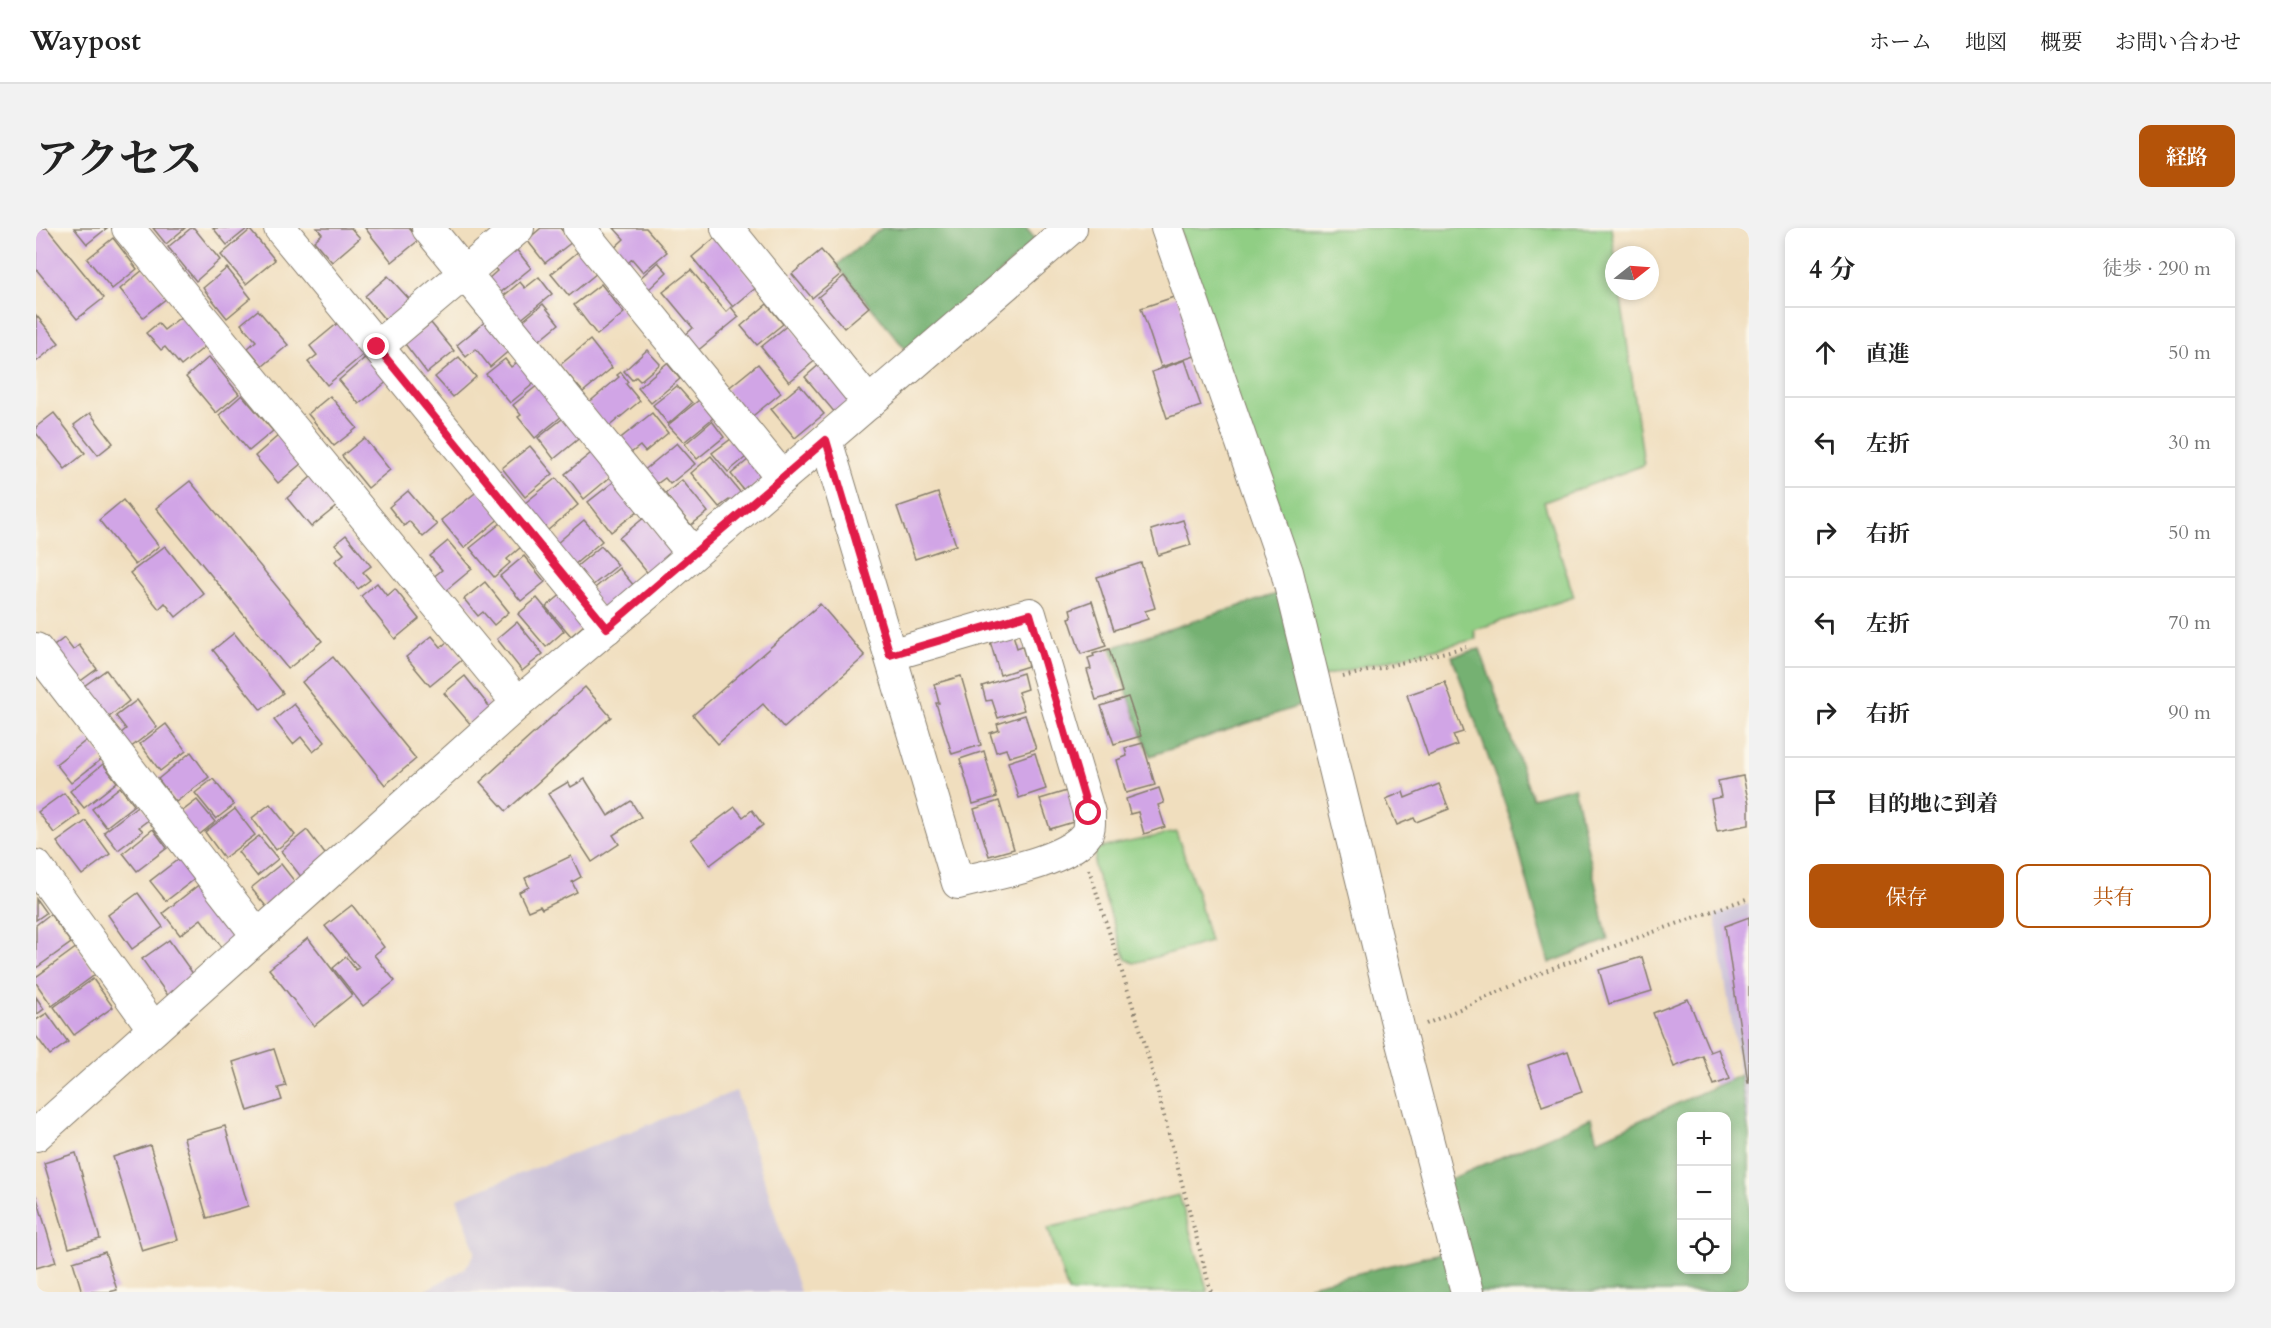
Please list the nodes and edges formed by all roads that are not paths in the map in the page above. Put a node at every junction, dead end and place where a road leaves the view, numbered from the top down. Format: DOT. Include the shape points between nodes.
graph roads {
  1 [pos="128,228"];
  2 [pos="280,228"];
  3 [pos="428,228"];
  4 [pos="518,228"];
  5 [pos="579,228"];
  6 [pos="727,228"];
  7 [pos="1071,228"];
  8 [pos="1167,228"];
  9 [pos="465,273"];
  10 [pos="377,347"];
  11 [pos="869,403"];
  12 [pos="826,440"];
  13 [pos="782,477"];
  14 [pos="693,554"];
  15 [pos="607,628"];
  16 [pos="36,649"];
  17 [pos="890,655"];
  18 [pos="518,703"];
  19 [pos="36,866"];
  20 [pos="258,936"];
  21 [pos="154,1029"];
  22 [pos="39,1124"];
  23 [pos="1467,1292"];
  1 -- 18 [label="street"];
  2 -- 10 [label="street"];
  3 -- 9 [label="street"];
  4 -- 9 [label="street"];
  5 -- 13 [label="street"];
  6 -- 11 [label="street"];
  7 -- 11 [label="street"];
  8 -- 23 [label="street" via="1287,572"];
  9 -- 10 [label="street"];
  9 -- 14 [label="street"];
  10 -- 15 [label="street"];
  11 -- 12 [label="street"];
  12 -- 13 [label="street"];
  12 -- 17 [label="street"];
  13 -- 14 [label="street"];
  14 -- 15 [label="street"];
  15 -- 18 [label="street"];
  16 -- 20 [label="street"];
  17 -- 17 [label="street" via="958,883 1061,855 1085,835 1089,813 1030,614"];
  18 -- 20 [label="street"];
  19 -- 21 [label="street"];
  20 -- 21 [label="street"];
  21 -- 22 [label="street"];
}
